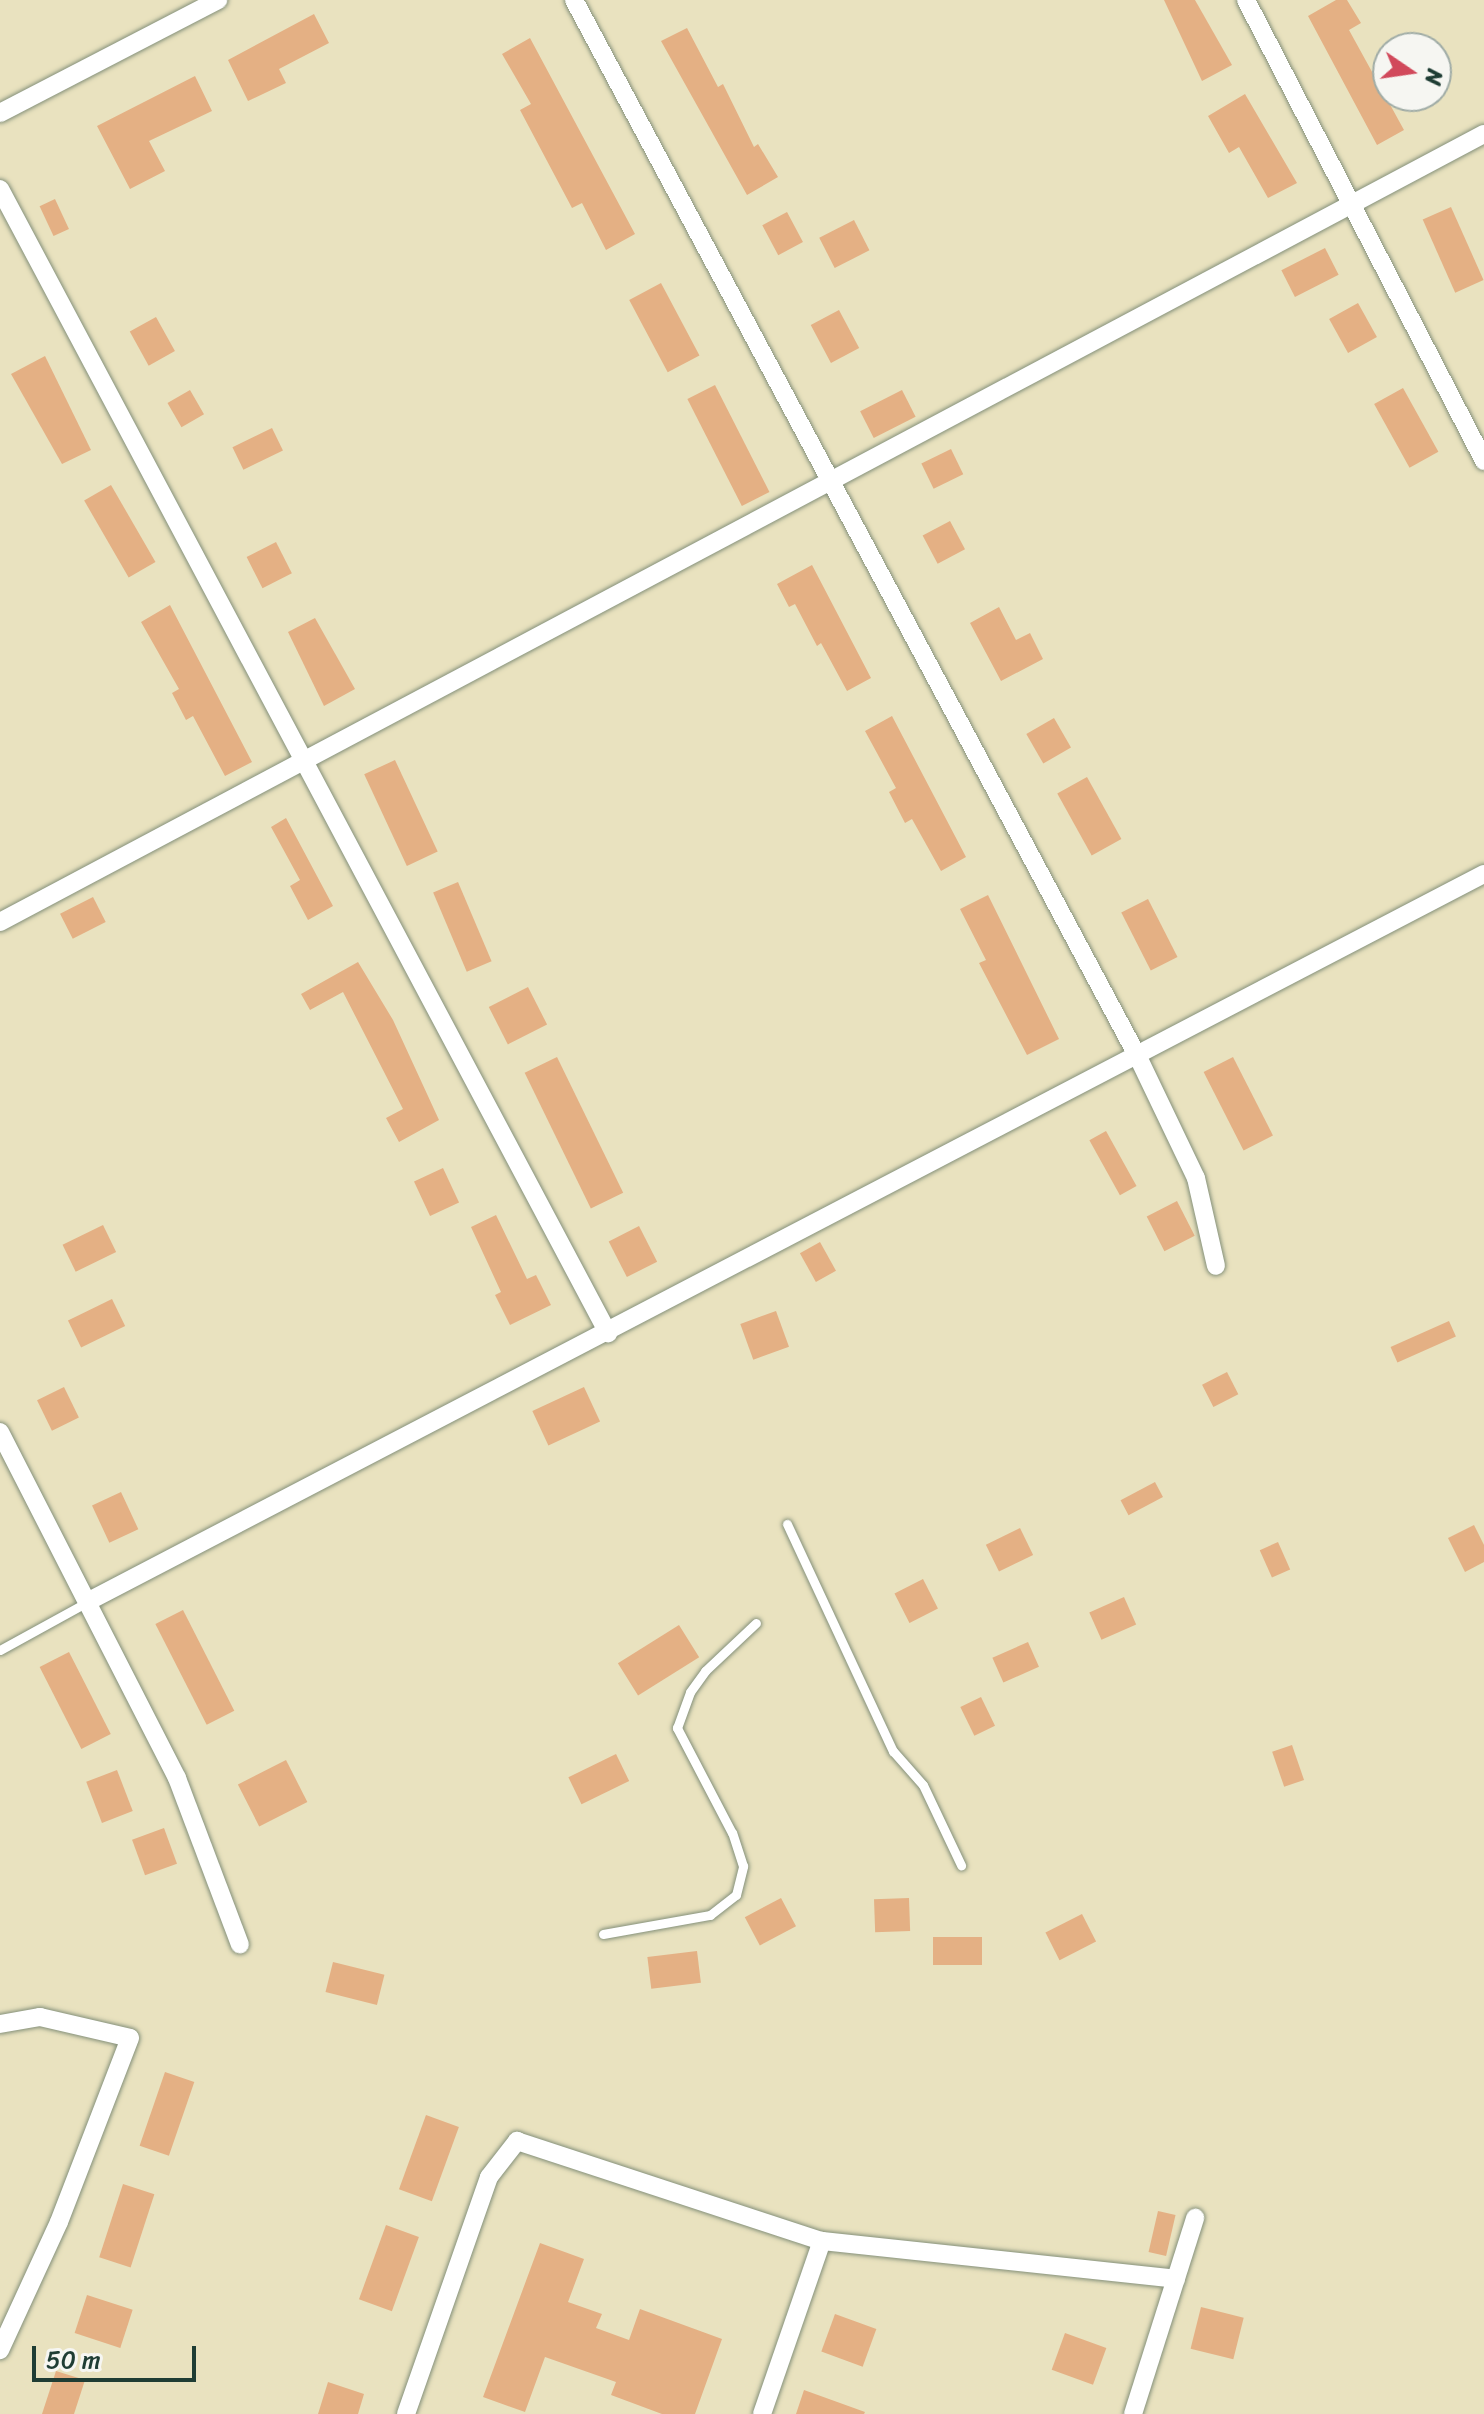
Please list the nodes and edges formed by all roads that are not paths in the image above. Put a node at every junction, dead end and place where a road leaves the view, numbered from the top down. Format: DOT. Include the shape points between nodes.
graph roads {
  1 [pos="218,0"];
  2 [pos="574,0"];
  3 [pos="1246,0"];
  4 [pos="0,113"];
  5 [pos="1484,134"];
  6 [pos="0,189"];
  7 [pos="1352,203"];
  8 [pos="1484,461"];
  9 [pos="829,485"];
  10 [pos="306,762"];
  11 [pos="1484,874"];
  12 [pos="0,922"];
  13 [pos="1138,1057"];
  14 [pos="1216,1266"];
  15 [pos="608,1333"];
  16 [pos="0,1432"];
  17 [pos="787,1524"];
  18 [pos="89,1601"];
  19 [pos="756,1623"];
  20 [pos="0,1650"];
  21 [pos="961,1865"];
  22 [pos="603,1934"];
  23 [pos="240,1945"];
  24 [pos="0,2024"];
  25 [pos="1195,2218"];
  26 [pos="822,2241"];
  27 [pos="1176,2279"];
  28 [pos="0,2350"];
  29 [pos="406,2414"];
  30 [pos="762,2414"];
  31 [pos="1133,2414"];
  1 -- 4 [label="street"];
  2 -- 9 [label="street"];
  3 -- 7 [label="street"];
  5 -- 7 [label="street"];
  6 -- 10 [label="street"];
  7 -- 8 [label="street"];
  7 -- 9 [label="street"];
  9 -- 10 [label="street"];
  9 -- 13 [label="street"];
  10 -- 12 [label="street"];
  10 -- 15 [label="street"];
  11 -- 13 [label="street"];
  13 -- 14 [label="street" via="1196,1178"];
  13 -- 15 [label="street"];
  15 -- 18 [label="street"];
  16 -- 18 [label="street"];
  17 -- 21 [label="lane" via="893,1751 923,1785"];
  18 -- 20 [label="lane"];
  18 -- 23 [label="street" via="177,1778"];
  19 -- 22 [label="lane" via="705,1671 677,1728 732,1833 743,1866 736,1895 710,1915"];
  24 -- 28 [label="street" via="40,2017 130,2038 59,2222"];
  25 -- 27 [label="street"];
  26 -- 27 [label="street"];
  26 -- 29 [label="street" via="517,2141 489,2177"];
  26 -- 30 [label="street"];
  27 -- 31 [label="street"];
}
